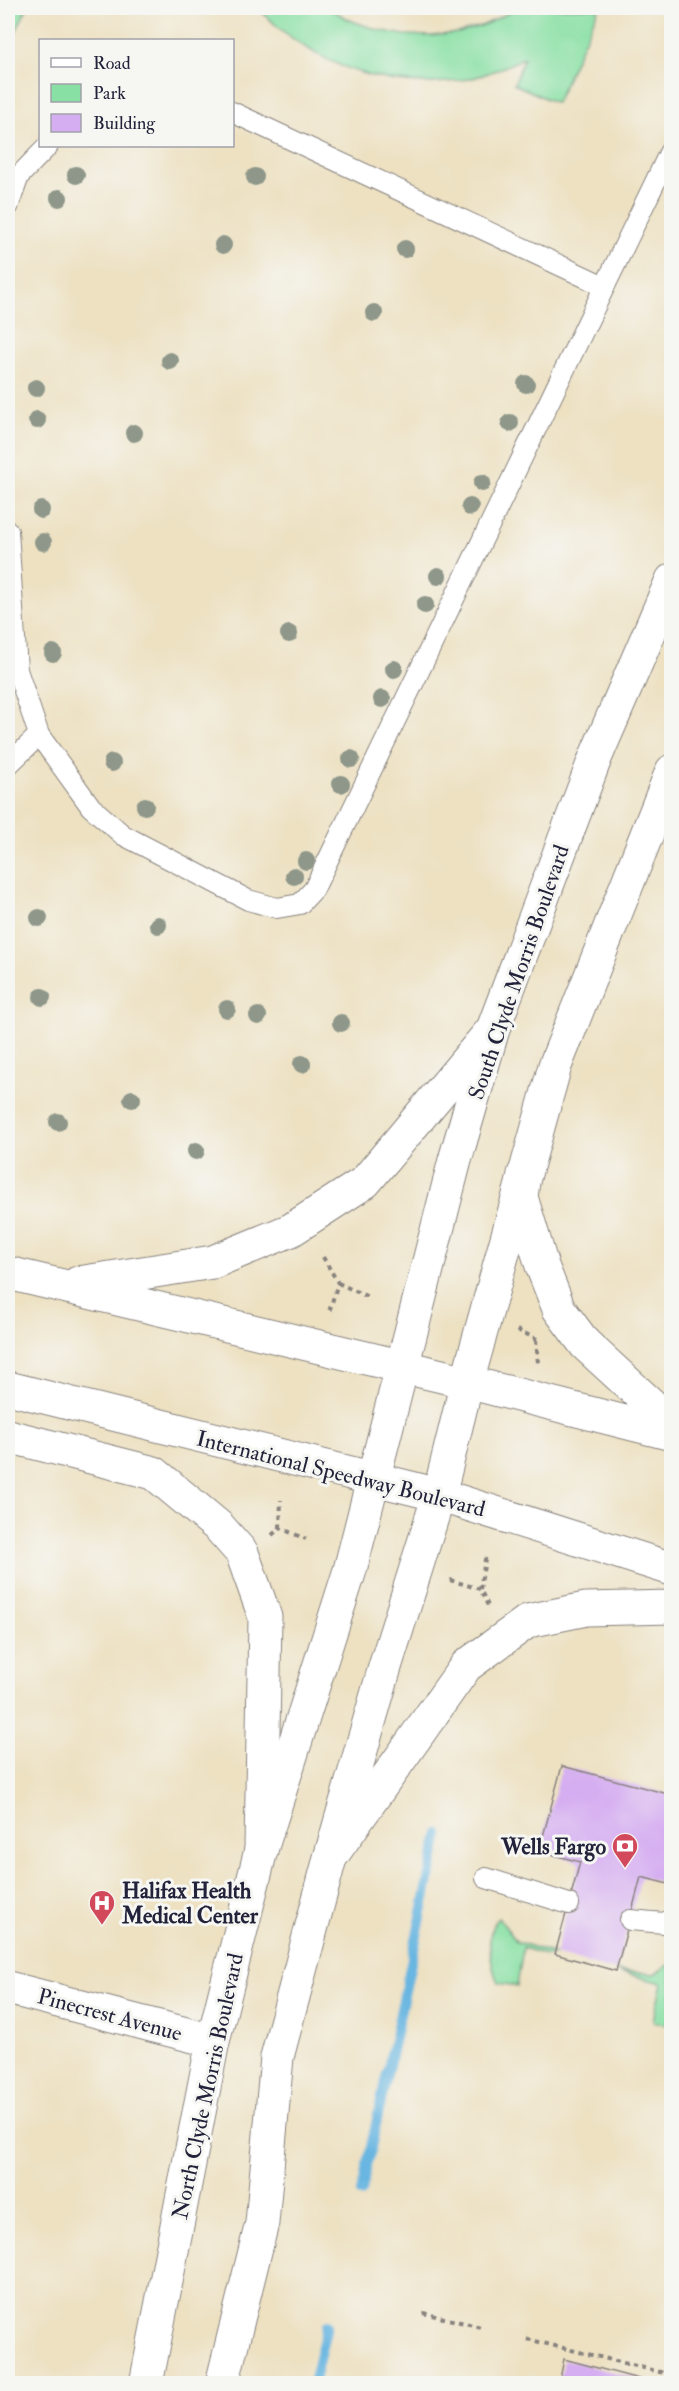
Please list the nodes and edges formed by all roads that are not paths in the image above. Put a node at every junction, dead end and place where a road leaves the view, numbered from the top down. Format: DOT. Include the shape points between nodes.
graph roads {
  1 [pos="234,113"];
  2 [pos="47,147"];
  3 [pos="672,147"];
  4 [pos="8,207"];
  5 [pos="604,286"];
  6 [pos="8,531"];
  7 [pos="672,580"];
  8 [pos="39,735"];
  9 [pos="8,765"];
  10 [pos="672,771"];
  11 [pos="493,1029"];
  12 [pos="524,1174"];
  13 [pos="8,1273"];
  14 [pos="62,1286"];
  15 [pos="401,1368"];
  16 [pos="467,1382"];
  17 [pos="8,1388"];
  18 [pos="672,1424"];
  19 [pos="672,1434"];
  20 [pos="8,1436"];
  21 [pos="374,1480"];
  22 [pos="439,1495"];
  23 [pos="672,1569"];
  24 [pos="672,1607"];
  25 [pos="261,1850"];
  26 [pos="330,1858"];
  27 [pos="486,1878"];
  28 [pos="569,1904"];
  29 [pos="672,1919"];
  30 [pos="630,1920"];
  31 [pos="8,1988"];
  32 [pos="213,2041"];
  33 [pos="146,2384"];
  34 [pos="222,2384"];
  1 -- 5 [label="lane"];
  2 -- 4 [label="lane" via="19,176"];
  3 -- 5 [label="lane"];
  5 -- 8 [label="lane" via="314,889 300,904 277,908 248,900 123,835 91,807"];
  6 -- 8 [label="lane" via="17,670"];
  7 -- 11 [label="main road, South Clyde Morris Boulevard" via="596,756"];
  8 -- 9 [label="lane"];
  10 -- 12 [label="main road" via="555,1066"];
  11 -- 14 [label="main road" via="365,1182 291,1230 213,1262"];
  11 -- 15 [label="main road, South Clyde Morris Boulevard"];
  12 -- 16 [label="main road"];
  12 -- 18 [label="main road" via="521,1197 559,1309 585,1344"];
  13 -- 14 [label="main road"];
  14 -- 15 [label="main road"];
  15 -- 16 [label="main road"];
  15 -- 21 [label="main road, South Clyde Morris Boulevard"];
  16 -- 19 [label="main road"];
  16 -- 22 [label="main road"];
  17 -- 21 [label="main road, International Speedway Boulevard"];
  20 -- 25 [label="main road" via="154,1473 219,1527 242,1553 266,1617"];
  21 -- 22 [label="main road, International Speedway Boulevard"];
  21 -- 25 [label="main road, North Clyde Morris Boulevard" via="350,1570"];
  22 -- 23 [label="main road, International Speedway Boulevard"];
  22 -- 26 [label="main road"];
  24 -- 26 [label="main road" via="586,1609 528,1621 466,1666"];
  25 -- 32 [label="main road, North Clyde Morris Boulevard"];
  26 -- 34 [label="main road" via="277,2057 262,2223"];
  27 -- 28 [label="lane"];
  29 -- 30 [label="lane" via="664,1923"];
  31 -- 32 [label="main road, Pinecrest Avenue"];
  32 -- 33 [label="main road, North Clyde Morris Boulevard"];
}
